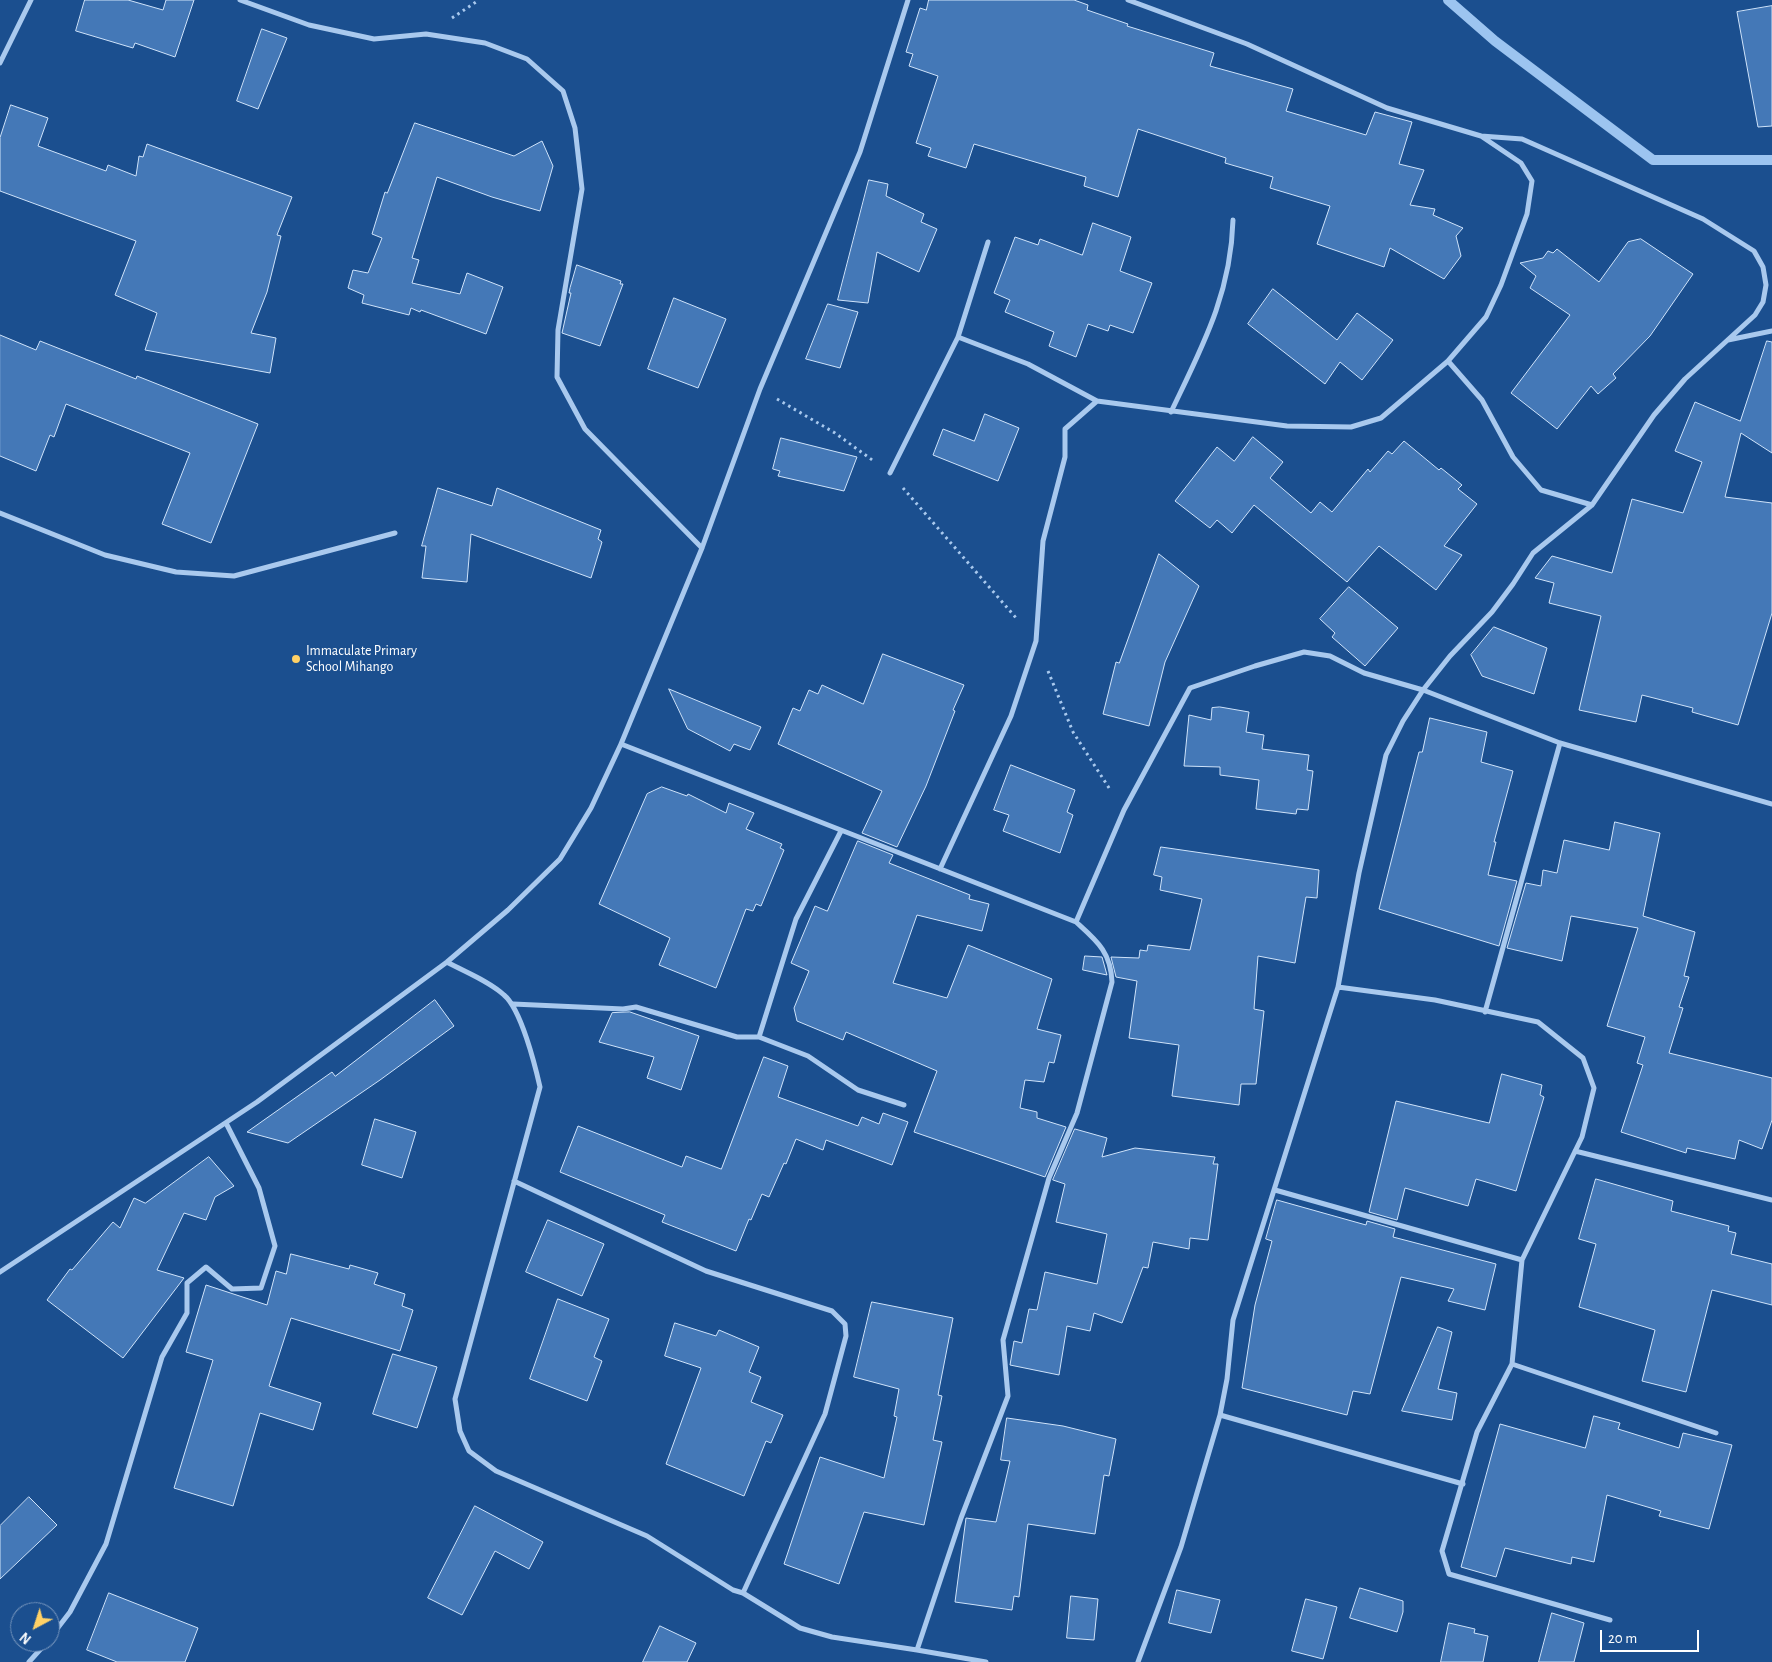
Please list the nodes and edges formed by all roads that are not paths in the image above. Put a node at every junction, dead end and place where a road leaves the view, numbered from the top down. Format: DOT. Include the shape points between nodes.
graph roads {
  1 [pos="31,0"];
  2 [pos="240,0"];
  3 [pos="908,0"];
  4 [pos="1128,0"];
  5 [pos="0,63"];
  6 [pos="1481,136"];
  7 [pos="1232,220"];
  8 [pos="988,242"];
  9 [pos="1772,331"];
  10 [pos="958,337"];
  11 [pos="1727,340"];
  12 [pos="1448,361"];
  13 [pos="1097,400"];
  14 [pos="1172,412"];
  15 [pos="890,473"];
  16 [pos="1592,505"];
  17 [pos="0,513"];
  18 [pos="395,533"];
  19 [pos="702,548"];
  20 [pos="1423,690"];
  21 [pos="1560,743"];
  22 [pos="621,744"];
  23 [pos="1772,804"];
  24 [pos="841,831"];
  25 [pos="940,869"];
  26 [pos="1076,922"];
  27 [pos="447,962"];
  28 [pos="1338,987"];
  29 [pos="512,1004"];
  30 [pos="1485,1012"];
  31 [pos="759,1037"];
  32 [pos="904,1105"];
  33 [pos="226,1122"];
  34 [pos="1576,1150"];
  35 [pos="514,1181"];
  36 [pos="1275,1190"];
  37 [pos="1772,1200"];
  38 [pos="1522,1260"];
  39 [pos="0,1272"];
  40 [pos="1512,1364"];
  41 [pos="1220,1415"];
  42 [pos="1716,1433"];
  43 [pos="1463,1484"];
  44 [pos="743,1593"];
  45 [pos="1610,1620"];
  46 [pos="60,1625"];
  47 [pos="917,1650"];
  48 [pos="38,1652"];
  49 [pos="29,1662"];
  50 [pos="986,1662"];
  51 [pos="1138,1662"];
  1 -- 5 [label="street"];
  2 -- 19 [label="street" via="309,26 374,40 426,34 485,43 527,59 563,91 575,128 582,189 558,330 557,376 585,429"];
  3 -- 19 [label="street" via="860,152 760,390"];
  4 -- 6 [label="street" via="1247,44 1387,108"];
  6 -- 11 [label="street" via="1522,139 1703,219 1754,251 1763,268 1766,285 1763,302 1755,315"];
  6 -- 12 [label="street" via="1521,163 1532,181 1527,214 1501,285 1486,317"];
  7 -- 14 [label="street" via="1232,252 1209,334"];
  8 -- 10 [label="street"];
  9 -- 11 [label="street"];
  10 -- 13 [label="street" via="1028,364"];
  10 -- 15 [label="street"];
  11 -- 16 [label="street" via="1654,415"];
  12 -- 14 [label="street" via="1380,418 1350,427 1287,426"];
  12 -- 16 [label="street" via="1482,400 1513,457 1541,490"];
  13 -- 14 [label="street"];
  13 -- 25 [label="street" via="1065,429 1065,457 1043,541 1036,641 1011,716"];
  16 -- 20 [label="street" via="1532,553 1492,612"];
  17 -- 18 [label="street" via="105,555 176,572 234,576"];
  19 -- 22 [label="street"];
  20 -- 21 [label="street"];
  20 -- 26 [label="street" via="1364,674 1330,656 1304,652 1190,688 1124,810"];
  20 -- 28 [label="street" via="1402,721 1386,755 1359,872"];
  21 -- 23 [label="street"];
  21 -- 30 [label="street"];
  22 -- 24 [label="street"];
  22 -- 27 [label="street" via="591,808 560,859 508,910"];
  24 -- 25 [label="street"];
  24 -- 31 [label="street" via="796,919"];
  25 -- 26 [label="street"];
  26 -- 47 [label="street" via="1098,942 1112,963 1112,982 1077,1113 1049,1178 1003,1340 1008,1396 961,1518"];
  27 -- 29 [label="street" via="504,994"];
  27 -- 33 [label="street"];
  28 -- 30 [label="street" via="1434,1000"];
  28 -- 36 [label="street"];
  29 -- 31 [label="street" via="636,1007 737,1037"];
  29 -- 35 [label="street" via="540,1087"];
  30 -- 34 [label="street" via="1538,1022 1583,1058 1594,1088"];
  31 -- 32 [label="street" via="808,1056 858,1090"];
  33 -- 39 [label="street"];
  33 -- 46 [label="street" via="259,1188 275,1246 264,1282 261,1288 232,1290 206,1267 187,1283 188,1313 162,1357 106,1544"];
  34 -- 37 [label="street"];
  34 -- 38 [label="street"];
  35 -- 44 [label="street" via="455,1399 460,1432 469,1451 496,1471 647,1536 733,1590"];
  35 -- 44 [label="street" via="706,1271 832,1311 845,1324 846,1336 825,1414"];
  36 -- 38 [label="street"];
  36 -- 41 [label="street" via="1233,1320"];
  38 -- 40 [label="street"];
  40 -- 42 [label="street"];
  40 -- 43 [label="street" via="1477,1432"];
  41 -- 43 [label="street"];
  41 -- 51 [label="street" via="1181,1547"];
  43 -- 45 [label="street" via="1442,1550 1449,1574"];
  44 -- 47 [label="street" via="800,1628 832,1637"];
  47 -- 50 [label="street"];
  48 -- 49 [label="street"];
}
